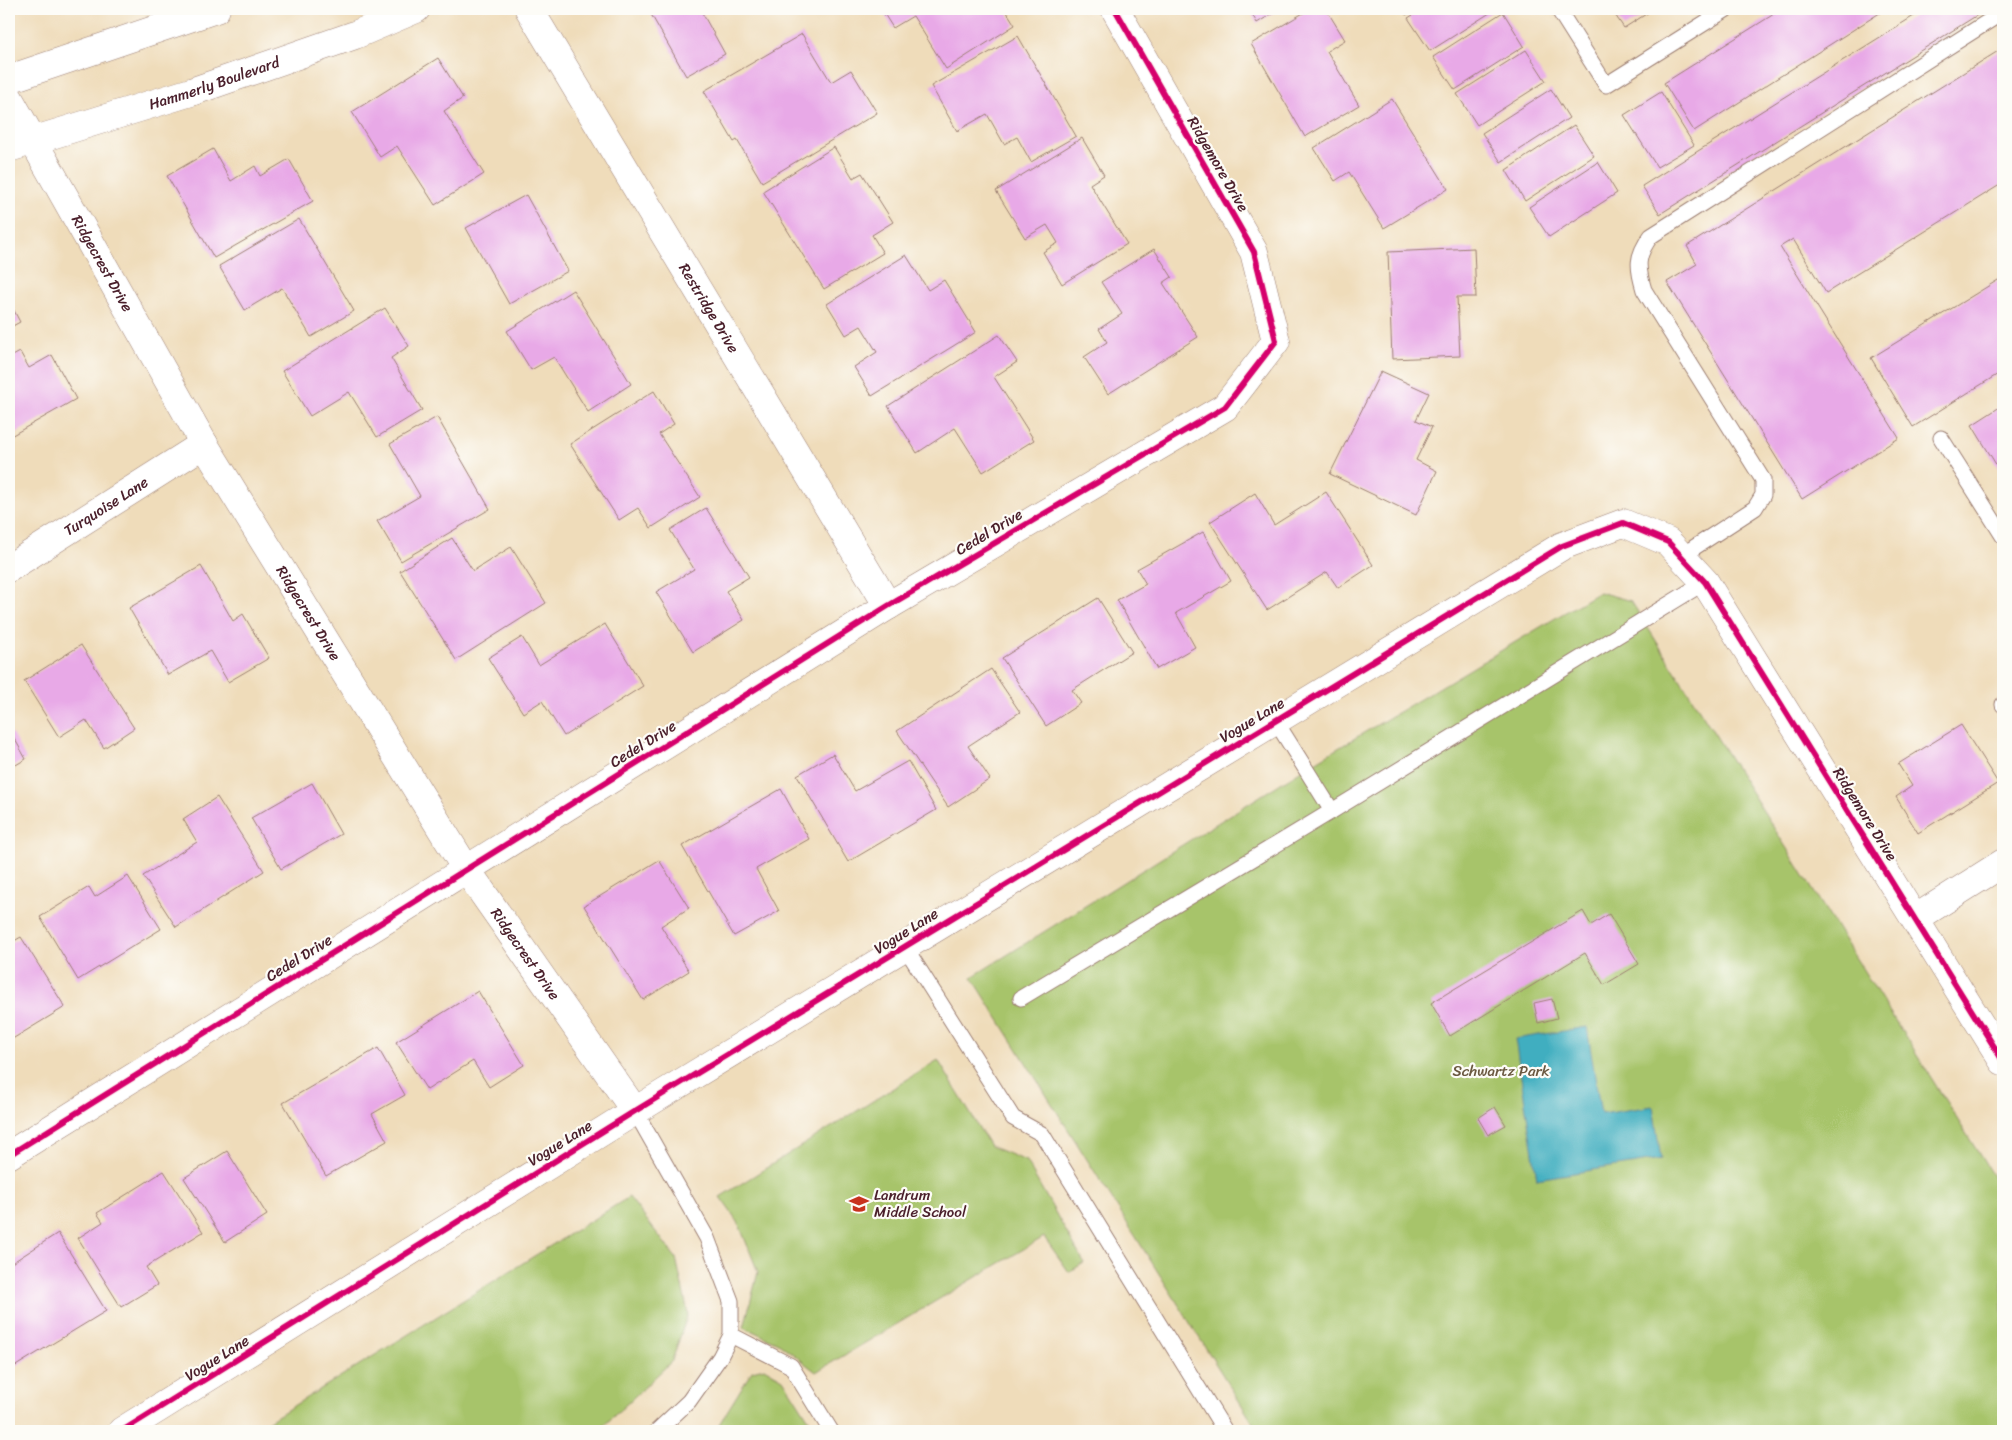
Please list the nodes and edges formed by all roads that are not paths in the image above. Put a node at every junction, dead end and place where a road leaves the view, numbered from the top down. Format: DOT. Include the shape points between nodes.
graph roads {
  1 [pos="216,9"];
  2 [pos="416,9"];
  3 [pos="529,9"];
  4 [pos="1115,9"];
  5 [pos="1558,9"];
  6 [pos="1727,9"];
  7 [pos="2003,12"];
  8 [pos="9,79"];
  9 [pos="9,98"];
  10 [pos="21,144"];
  11 [pos="1276,341"];
  12 [pos="1942,438"];
  13 [pos="204,444"];
  14 [pos="2003,536"];
  15 [pos="1681,556"];
  16 [pos="9,568"];
  17 [pos="1705,582"];
  18 [pos="888,606"];
  19 [pos="1275,720"];
  20 [pos="1332,811"];
  21 [pos="2003,863"];
  22 [pos="466,869"];
  23 [pos="1916,918"];
  24 [pos="905,947"];
  25 [pos="1020,998"];
  26 [pos="2003,1061"];
  27 [pos="635,1111"];
  28 [pos="9,1155"];
  29 [pos="732,1335"];
  30 [pos="122,1431"];
  31 [pos="657,1431"];
  32 [pos="831,1431"];
  33 [pos="1225,1431"];
  1 -- 8 [label="street"];
  2 -- 10 [label="street, Hammerly Boulevard" via="355,35 191,92"];
  3 -- 18 [label="street, Restridge Drive"];
  4 -- 11 [label="street, Ridgemore Drive" via="1254,252"];
  5 -- 6 [label="lane" via="1606,85"];
  7 -- 15 [label="lane" via="1651,236 1644,246 1639,268 1644,290 1763,480 1763,495 1755,508"];
  9 -- 10 [label="street, Ridgecrest Drive"];
  10 -- 13 [label="street, Ridgecrest Drive"];
  11 -- 18 [label="street, Cedel Drive" via="1225,408"];
  12 -- 14 [label="lane"];
  13 -- 16 [label="street, Turquoise Lane"];
  13 -- 22 [label="street, Ridgecrest Drive"];
  15 -- 17 [label="street, Vogue Lane"];
  15 -- 19 [label="street, Vogue Lane" via="1668,542 1624,523 1562,546"];
  17 -- 20 [label="lane"];
  17 -- 23 [label="street, Ridgemore Drive"];
  18 -- 22 [label="street, Cedel Drive"];
  19 -- 20 [label="lane"];
  19 -- 24 [label="street, Vogue Lane"];
  20 -- 25 [label="lane"];
  21 -- 23 [label="street"];
  22 -- 27 [label="street, Ridgecrest Drive"];
  22 -- 28 [label="street, Cedel Drive"];
  23 -- 26 [label="street, Ridgemore Drive"];
  24 -- 27 [label="street, Vogue Lane"];
  24 -- 33 [label="lane" via="1012,1118 1042,1134"];
  27 -- 29 [label="lane" via="707,1238 731,1301"];
  27 -- 30 [label="street, Vogue Lane"];
  29 -- 31 [label="lane" via="690,1401"];
  29 -- 32 [label="lane" via="791,1366"];
}
